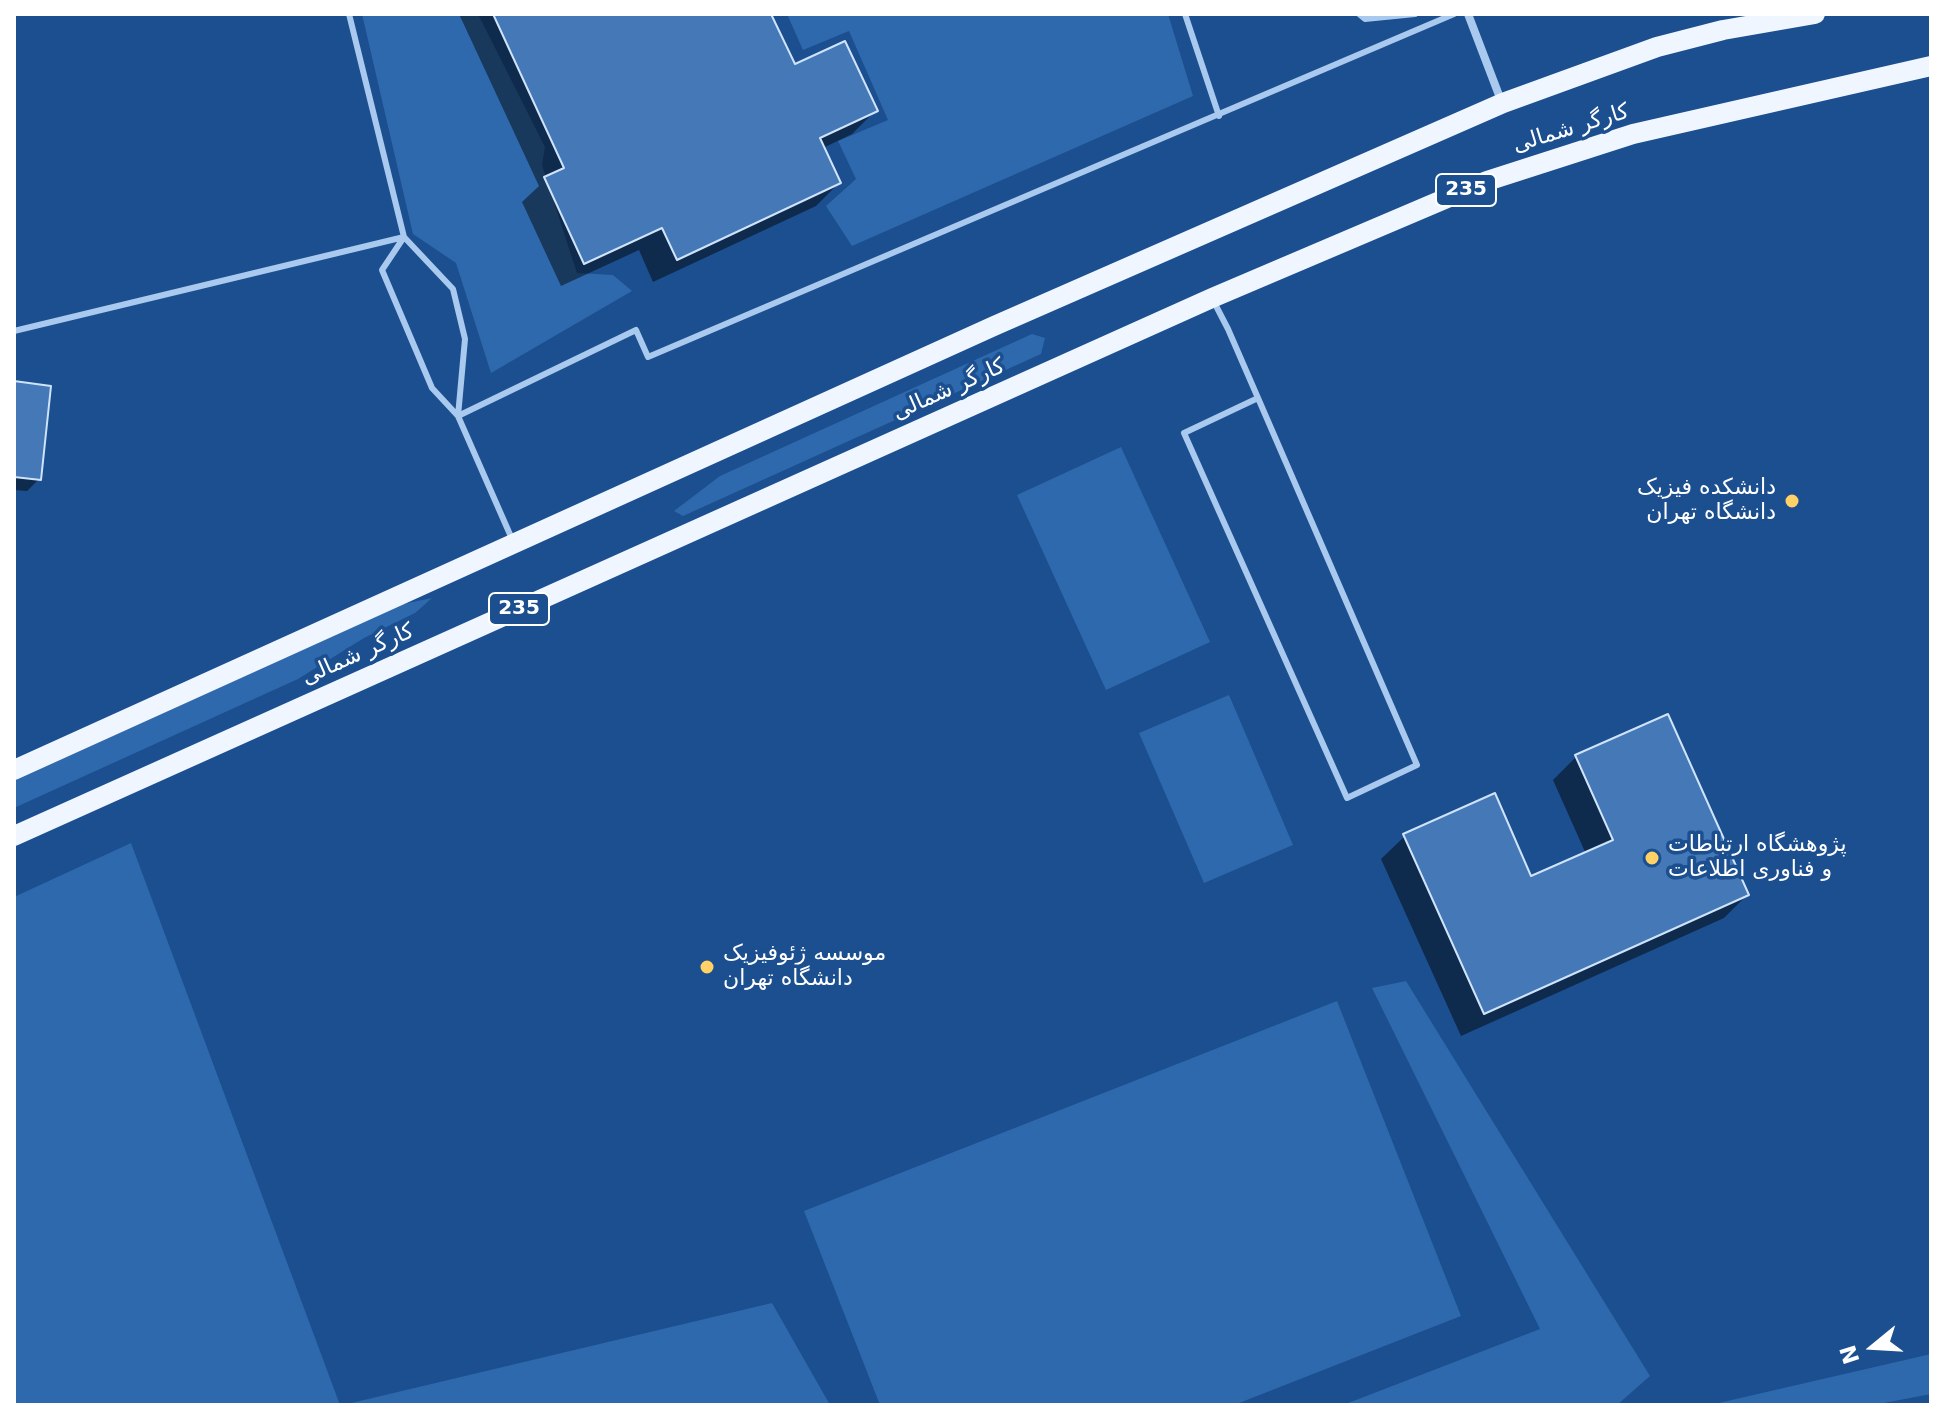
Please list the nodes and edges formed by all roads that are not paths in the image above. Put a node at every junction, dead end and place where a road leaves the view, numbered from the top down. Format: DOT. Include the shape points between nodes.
graph roads {
  1 [pos="349,14"];
  2 [pos="1185,14"];
  3 [pos="1359,14"];
  4 [pos="1415,14"];
  5 [pos="1454,14"];
  6 [pos="1468,14"];
  7 [pos="1815,14"];
  8 [pos="1931,66"];
  9 [pos="1503,103"];
  10 [pos="1219,116"];
  11 [pos="404,237"];
  12 [pos="1212,298"];
  13 [pos="14,331"];
  14 [pos="1258,398"];
  15 [pos="458,416"];
  16 [pos="514,544"];
  17 [pos="14,770"];
  18 [pos="14,836"];
  1 -- 11 [label="lane"];
  2 -- 10 [label="lane"];
  3 -- 4 [label="lane" via="1365,19"];
  5 -- 10 [label="lane"];
  6 -- 9 [label="street"];
  7 -- 9 [label="main road, کارگر شمالی" via="1657,47"];
  8 -- 12 [label="main road, کارگر شمالی / 235" via="1633,134 1549,159"];
  9 -- 16 [label="main road, کارگر شمالی"];
  10 -- 15 [label="lane" via="648,357 636,330"];
  11 -- 13 [label="lane"];
  11 -- 15 [label="lane" via="453,289 465,339"];
  11 -- 15 [label="lane" via="382,270 432,388"];
  12 -- 14 [label="lane"];
  12 -- 18 [label="main road, کارگر شمالی / 235"];
  14 -- 14 [label="lane" via="1417,765 1347,798 1184,433"];
  15 -- 16 [label="lane"];
  16 -- 17 [label="main road, کارگر شمالی"];
}
